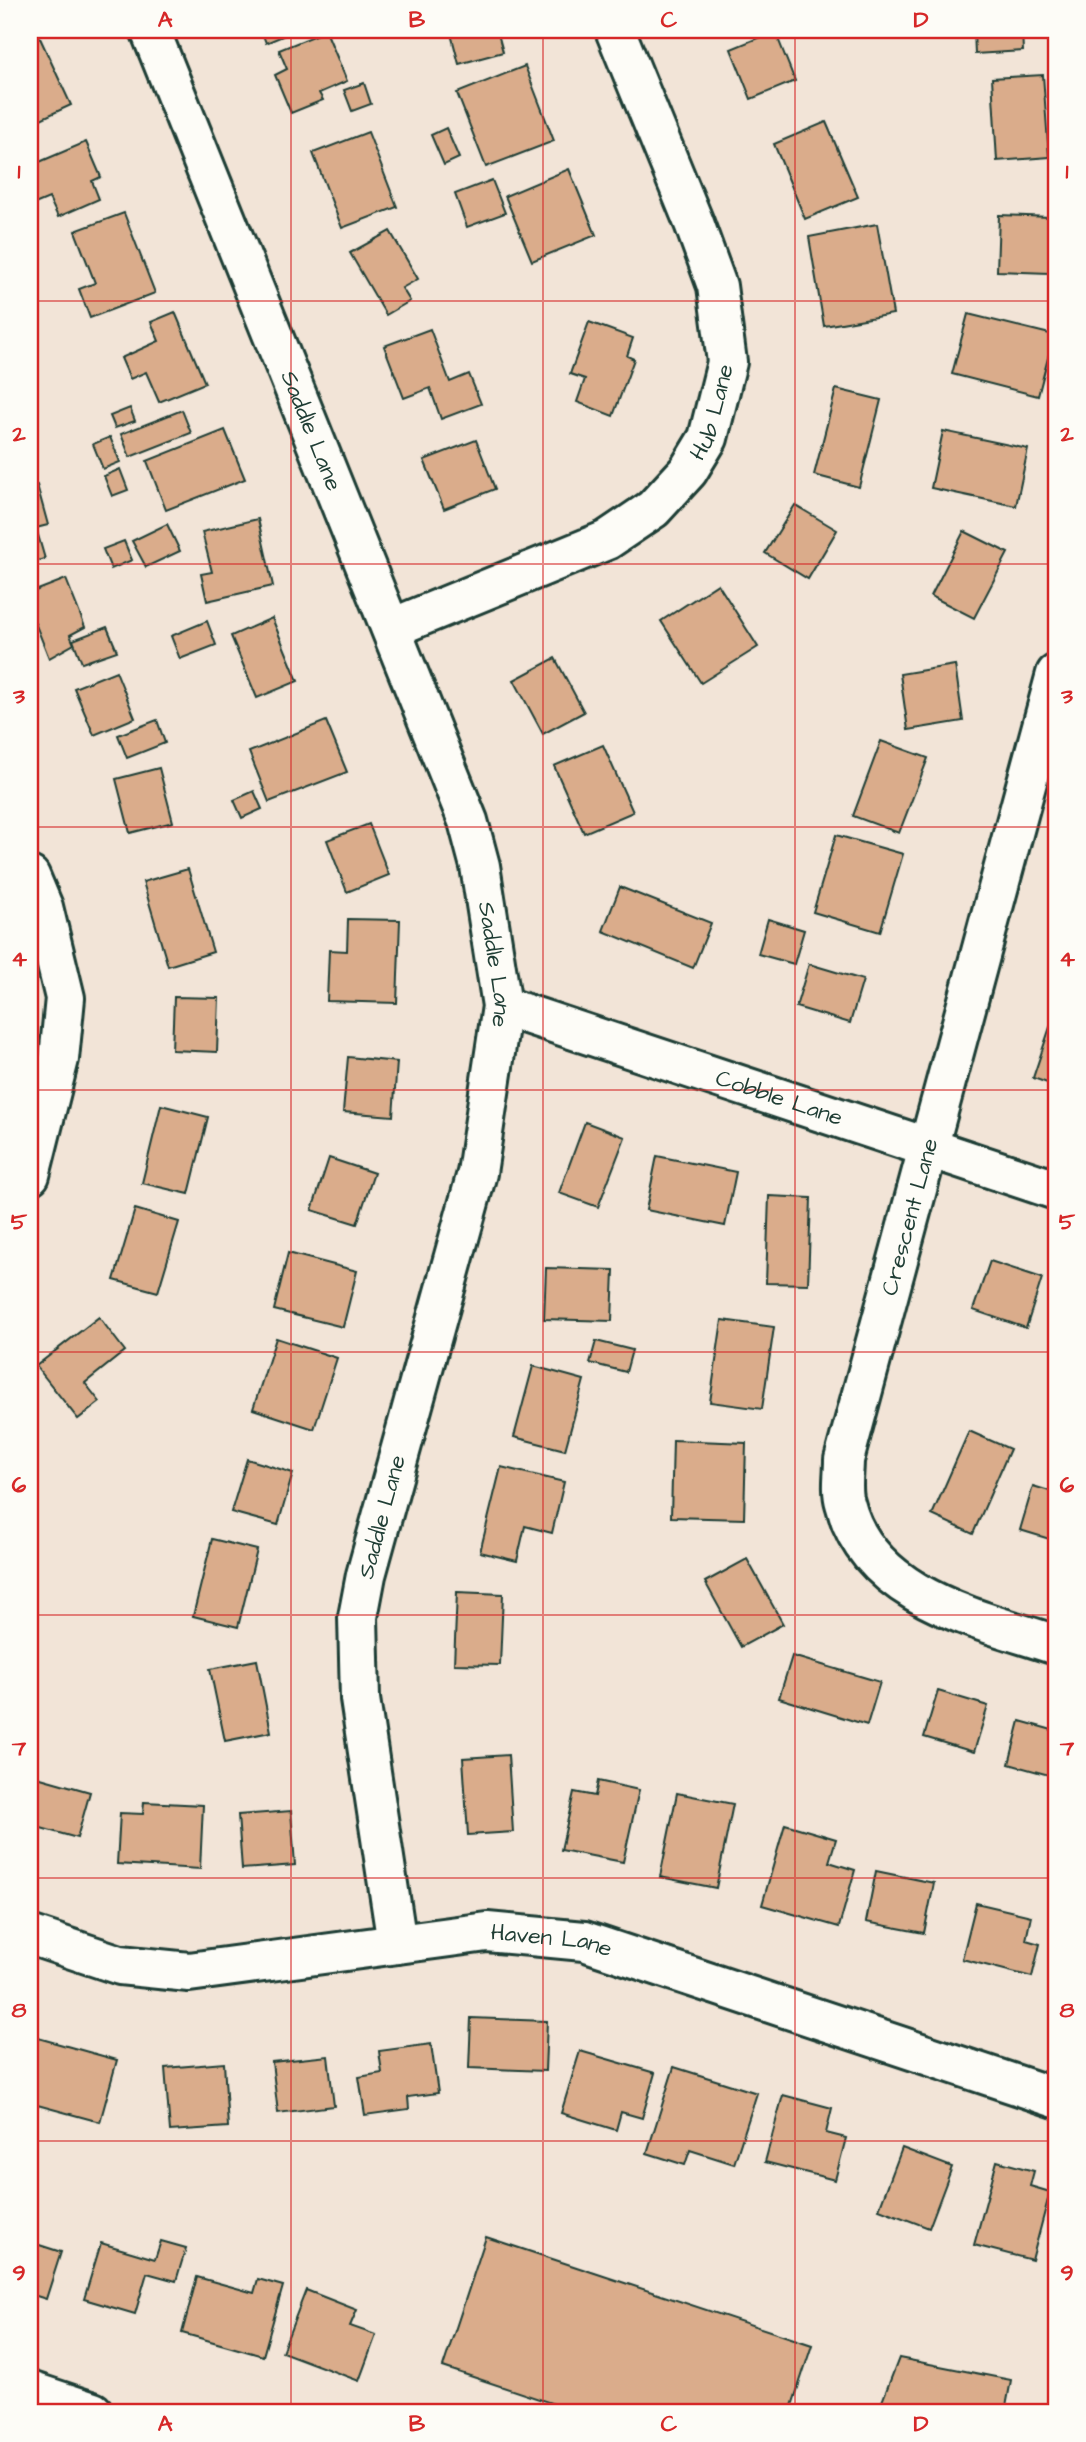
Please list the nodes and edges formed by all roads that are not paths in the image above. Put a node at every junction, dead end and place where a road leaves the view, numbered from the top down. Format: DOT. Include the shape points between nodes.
graph roads {
  1 [pos="150,30"];
  2 [pos="615,30"];
  3 [pos="392,628"];
  4 [pos="1056,674"];
  5 [pos="30,876"];
  6 [pos="502,1006"];
  7 [pos="928,1147"];
  8 [pos="30,1175"];
  9 [pos="1056,1190"];
  10 [pos="1056,1645"];
  11 [pos="30,1935"];
  12 [pos="397,1944"];
  13 [pos="1056,2098"];
  14 [pos="30,2391"];
  15 [pos="93,2412"];
  1 -- 3 [label="street, Saddle Lane"];
  2 -- 3 [label="street, Hub Lane" via="718,286 727,362 708,438 688,471 653,509 607,540"];
  3 -- 6 [label="street, Saddle Lane" via="468,821 480,866"];
  4 -- 7 [label="street, Crescent Lane"];
  5 -- 8 [label="street" via="43,907 65,998 59,1059"];
  6 -- 7 [label="street, Cobble Lane"];
  6 -- 12 [label="street, Saddle Lane" via="477,1173 366,1575 359,1616 360,1699"];
  7 -- 9 [label="street, Cobble Lane"];
  7 -- 10 [label="street, Crescent Lane" via="844,1460 844,1502 858,1537 878,1563 920,1596"];
  11 -- 12 [label="street, Haven Lane" via="120,1965 189,1972"];
  12 -- 13 [label="street, Haven Lane" via="488,1932 584,1941"];
  14 -- 15 [label="street"];
}
